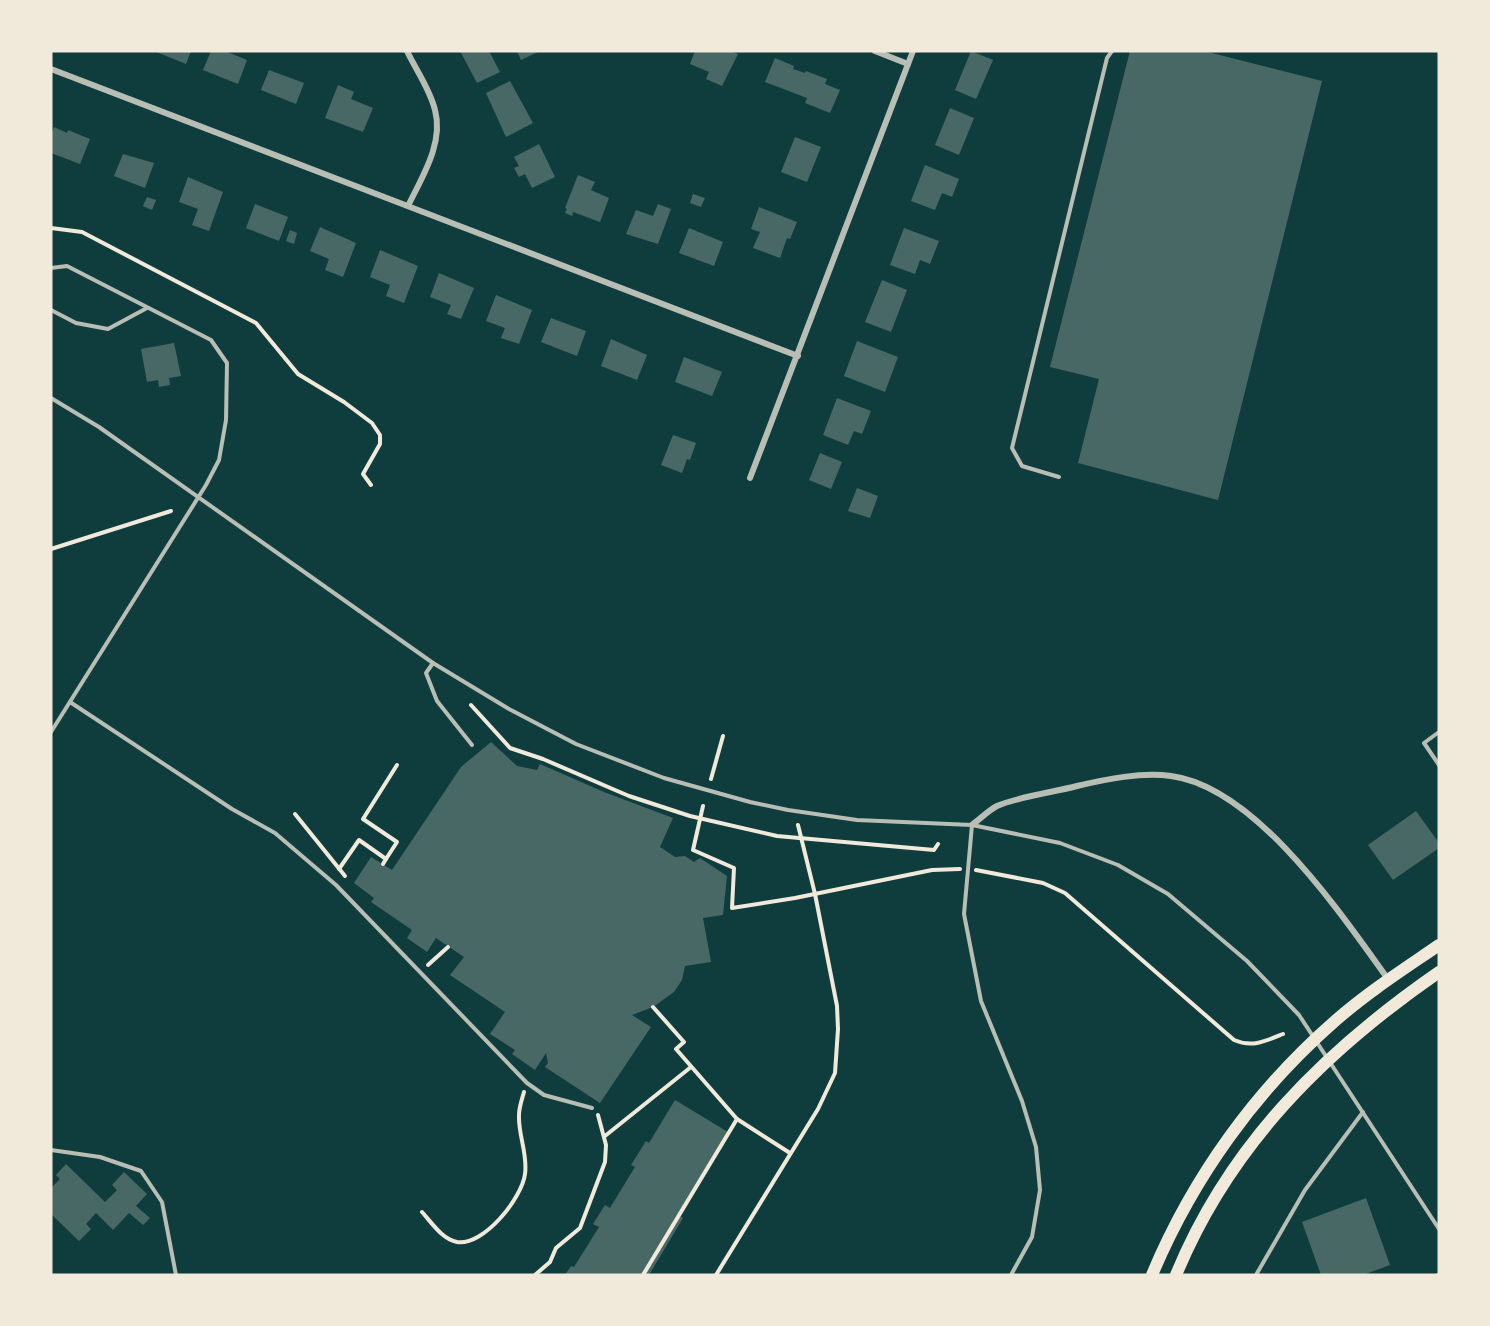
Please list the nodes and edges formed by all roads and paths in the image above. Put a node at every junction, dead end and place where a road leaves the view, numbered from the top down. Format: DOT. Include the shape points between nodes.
graph roads {
  1 [pos="406,51"];
  2 [pos="875,51"];
  3 [pos="913,51"];
  4 [pos="1112,51"];
  5 [pos="908,64"];
  6 [pos="51,69"];
  7 [pos="408,206"];
  8 [pos="51,228"];
  9 [pos="51,268"];
  10 [pos="148,308"];
  11 [pos="51,310"];
  12 [pos="798,356"];
  13 [pos="51,398"];
  14 [pos="1059,477"];
  15 [pos="750,478"];
  16 [pos="371,485"];
  17 [pos="197,497"];
  18 [pos="171,511"];
  19 [pos="51,549"];
  20 [pos="433,663"];
  21 [pos="70,702"];
  22 [pos="471,705"];
  23 [pos="51,732"];
  24 [pos="1439,732"];
  25 [pos="723,736"];
  26 [pos="471,745"];
  27 [pos="397,765"];
  28 [pos="1439,765"];
  29 [pos="711,779"];
  30 [pos="703,806"];
  31 [pos="295,814"];
  32 [pos="701,819"];
  33 [pos="798,825"];
  34 [pos="972,825"];
  35 [pos="802,839"];
  36 [pos="938,844"];
  37 [pos="386,859"];
  38 [pos="383,864"];
  39 [pos="339,869"];
  40 [pos="349,880"];
  41 [pos="1439,945"];
  42 [pos="448,947"];
  43 [pos="421,971"];
  44 [pos="1439,972"];
  45 [pos="1389,980"];
  46 [pos="653,1007"];
  47 [pos="1315,1040"];
  48 [pos="1328,1059"];
  49 [pos="691,1066"];
  50 [pos="527,1083"];
  51 [pos="592,1108"];
  52 [pos="1363,1112"];
  53 [pos="737,1119"];
  54 [pos="605,1136"];
  55 [pos="51,1150"];
  56 [pos="790,1153"];
  57 [pos="422,1212"];
  58 [pos="1439,1229"];
  59 [pos="176,1275"];
  60 [pos="535,1275"];
  61 [pos="643,1275"];
  62 [pos="716,1275"];
  63 [pos="1011,1275"];
  64 [pos="1152,1275"];
  65 [pos="1176,1275"];
  66 [pos="1256,1275"];
  1 -- 7 [label="street" via="435,108 438,131"];
  2 -- 5 [label="street"];
  3 -- 5 [label="street"];
  4 -- 14 [label="lane" via="1107,58 1012,448 1022,466"];
  5 -- 12 [label="street"];
  6 -- 7 [label="street"];
  7 -- 12 [label="street"];
  8 -- 16 [label="path" via="82,232 256,323 297,374 372,423 380,435 380,444 363,474"];
  9 -- 10 [label="lane" via="67,266"];
  10 -- 11 [label="lane" via="108,329 76,323"];
  10 -- 17 [label="lane" via="211,340 227,363 226,420 219,460"];
  12 -- 15 [label="street"];
  13 -- 17 [label="lane"];
  17 -- 20 [label="lane"];
  17 -- 21 [label="lane"];
  18 -- 19 [label="path"];
  20 -- 26 [label="lane" via="426,673 437,701"];
  20 -- 34 [label="lane" via="576,744 664,778 788,810 857,820"];
  21 -- 23 [label="lane"];
  21 -- 43 [label="lane" via="275,833 336,885"];
  22 -- 32 [label="path" via="510,748 629,796"];
  24 -- 28 [label="lane" via="1424,743"];
  25 -- 29 [label="path"];
  27 -- 37 [label="path" via="363,819 397,842"];
  30 -- 32 [label="path"];
  31 -- 39 [label="path"];
  32 -- 35 [label="path"];
  33 -- 35 [label="path"];
  34 -- 45 [label="street" via="997,806 1100,781 1172,776 1216,790 1270,831 1354,931"];
  34 -- 47 [label="lane" via="1060,843 1118,865 1168,894 1247,961 1299,1015"];
  34 -- 63 [label="lane" via="964,914 981,1001 1022,1101 1036,1147 1040,1190 1032,1237"];
  35 -- 36 [label="path" via="934,850"];
  35 -- 56 [label="path" via="837,1006 837,1055 829,1087"];
  37 -- 38 [label="path"];
  37 -- 39 [label="path" via="359,840"];
  39 -- 40 [label="path"];
  41 -- 45 [label="main road"];
  42 -- 43 [label="path"];
  43 -- 50 [label="lane"];
  44 -- 48 [label="main road" via="1366,1025"];
  45 -- 47 [label="main road"];
  46 -- 49 [label="path" via="684,1042 676,1049"];
  47 -- 48 [label="lane"];
  47 -- 64 [label="main road" via="1273,1083 1219,1151 1182,1212"];
  48 -- 52 [label="lane"];
  48 -- 65 [label="main road" via="1295,1092 1241,1159 1197,1230"];
  49 -- 53 [label="path"];
  49 -- 54 [label="path"];
  50 -- 51 [label="lane" via="543,1095"];
  50 -- 57 [label="path" via="519,1112 525,1177 512,1207 467,1242 448,1238"];
  51 -- 54 [label="path"];
  52 -- 58 [label="lane"];
  52 -- 66 [label="lane" via="1305,1190"];
  53 -- 56 [label="path"];
  53 -- 61 [label="path"];
  54 -- 60 [label="path" via="604,1162 580,1228 556,1248 550,1262"];
  55 -- 59 [label="lane" via="100,1157 141,1170 162,1202"];
  56 -- 62 [label="path"];
}
